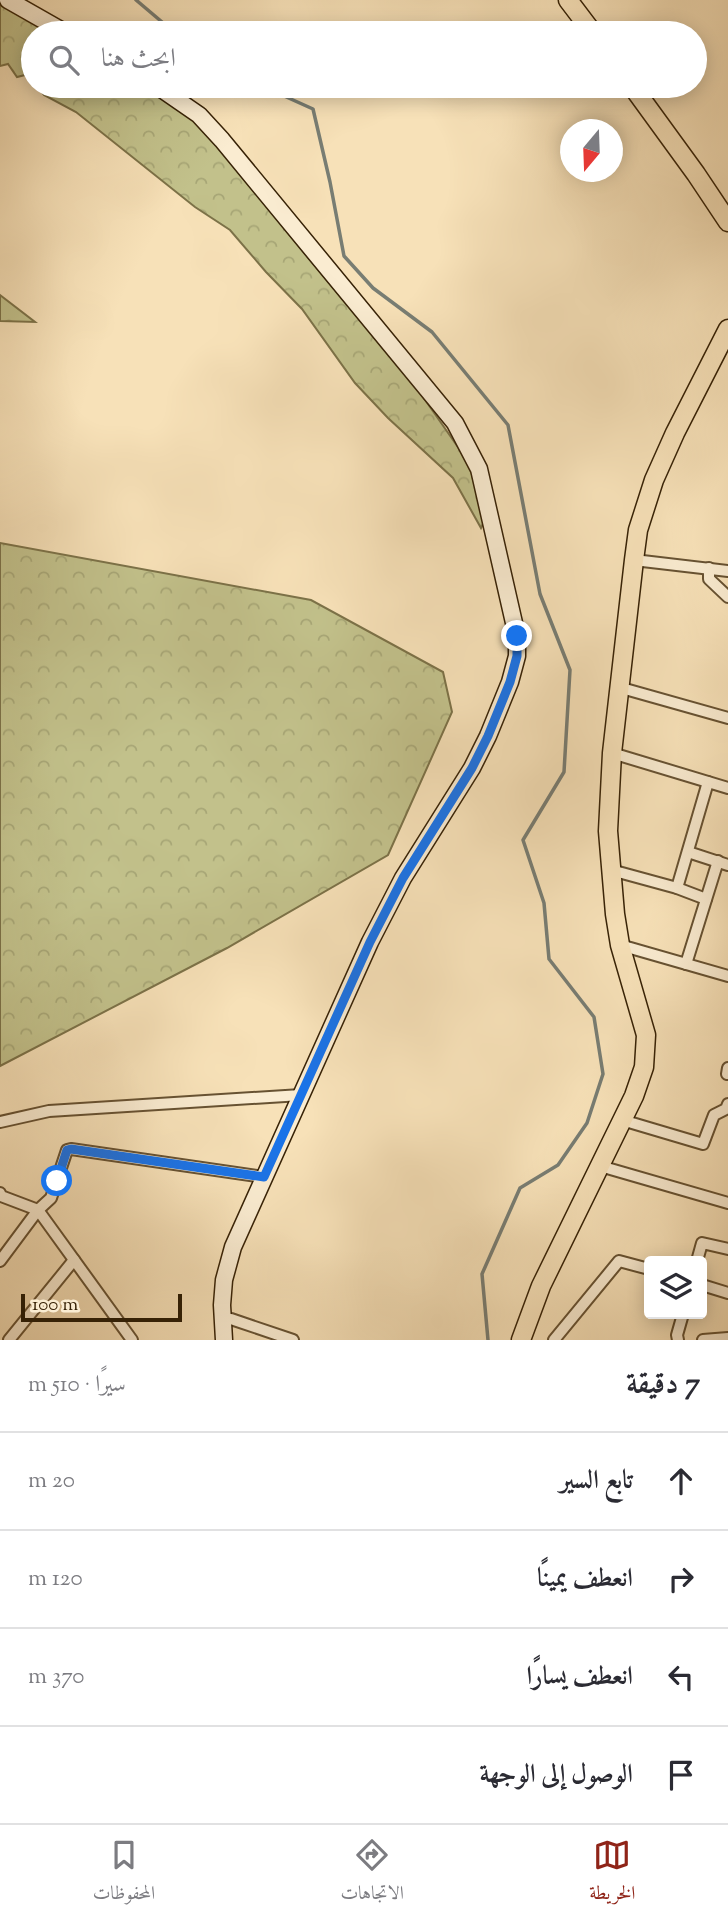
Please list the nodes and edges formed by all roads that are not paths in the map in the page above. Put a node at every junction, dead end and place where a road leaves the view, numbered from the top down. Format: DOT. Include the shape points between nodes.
graph roads {
  1 [pos="8,0"];
  2 [pos="568,0"];
  3 [pos="45,21"];
  4 [pos="584,21"];
  5 [pos="174,98"];
  6 [pos="641,98"];
  7 [pos="728,222"];
  8 [pos="728,329"];
  9 [pos="634,560"];
  10 [pos="709,568"];
  11 [pos="728,571"];
  12 [pos="728,597"];
  13 [pos="618,687"];
  14 [pos="728,718"];
  15 [pos="611,753"];
  16 [pos="708,782"];
  17 [pos="728,788"];
  18 [pos="688,852"];
  19 [pos="723,863"];
  20 [pos="611,870"];
  21 [pos="677,888"];
  22 [pos="706,899"];
  23 [pos="621,945"];
  24 [pos="686,964"];
  25 [pos="728,976"];
  26 [pos="728,1068"];
  27 [pos="728,1074"];
  28 [pos="301,1096"];
  29 [pos="728,1104"];
  30 [pos="622,1120"];
  31 [pos="0,1122"];
  32 [pos="600,1166"];
  33 [pos="264,1177"];
  34 [pos="0,1195"];
  35 [pos="728,1203"];
  36 [pos="38,1210"];
  37 [pos="728,1249"];
  38 [pos="698,1256"];
  39 [pos="1,1258"];
  40 [pos="74,1260"];
  41 [pos="644,1268"];
  42 [pos="707,1287"];
  43 [pos="728,1293"];
  44 [pos="682,1319"];
  45 [pos="223,1320"];
  46 [pos="728,1338"];
  47 [pos="9,1340"];
  48 [pos="132,1340"];
  49 [pos="224,1340"];
  50 [pos="293,1340"];
  51 [pos="521,1340"];
  52 [pos="554,1340"];
  53 [pos="678,1340"];
  54 [pos="703,1340"];
  1 -- 3 [label="main road"];
  2 -- 4 [label="main road"];
  5 -- 28 [label="main road" via="199,115 222,140 455,423 479,470 517,636 510,682 488,736 403,878"];
  6 -- 7 [label="main road"];
  8 -- 9 [label="main road" via="654,481"];
  9 -- 10 [label="street"];
  9 -- 13 [label="main road"];
  10 -- 11 [label="street"];
  10 -- 12 [label="street" via="709,579"];
  13 -- 14 [label="street"];
  13 -- 15 [label="main road"];
  15 -- 16 [label="street"];
  15 -- 20 [label="main road"];
  16 -- 17 [label="street"];
  16 -- 18 [label="street"];
  18 -- 19 [label="street"];
  18 -- 21 [label="street"];
  19 -- 22 [label="street"];
  20 -- 21 [label="street"];
  20 -- 23 [label="main road"];
  21 -- 22 [label="street"];
  22 -- 24 [label="street"];
  23 -- 24 [label="street"];
  23 -- 30 [label="main road" via="646,1035 644,1067"];
  24 -- 25 [label="street"];
  26 -- 27 [label="street"];
  28 -- 31 [label="street" via="49,1111"];
  28 -- 33 [label="main road"];
  29 -- 30 [label="street" via="714,1115 703,1144"];
  30 -- 32 [label="main road"];
  32 -- 35 [label="street"];
  32 -- 51 [label="main road" via="541,1286"];
  33 -- 36 [label="street" via="71,1149 51,1198"];
  33 -- 45 [label="main road" via="233,1247 224,1280"];
  34 -- 36 [label="street"];
  36 -- 39 [label="street"];
  36 -- 40 [label="street"];
  37 -- 38 [label="street" via="702,1243"];
  40 -- 47 [label="street"];
  40 -- 48 [label="street"];
  41 -- 52 [label="street" via="619,1261"];
  42 -- 43 [label="street"];
  44 -- 53 [label="street"];
  45 -- 49 [label="main road"];
  45 -- 50 [label="street"];
  46 -- 54 [label="street"];
}
